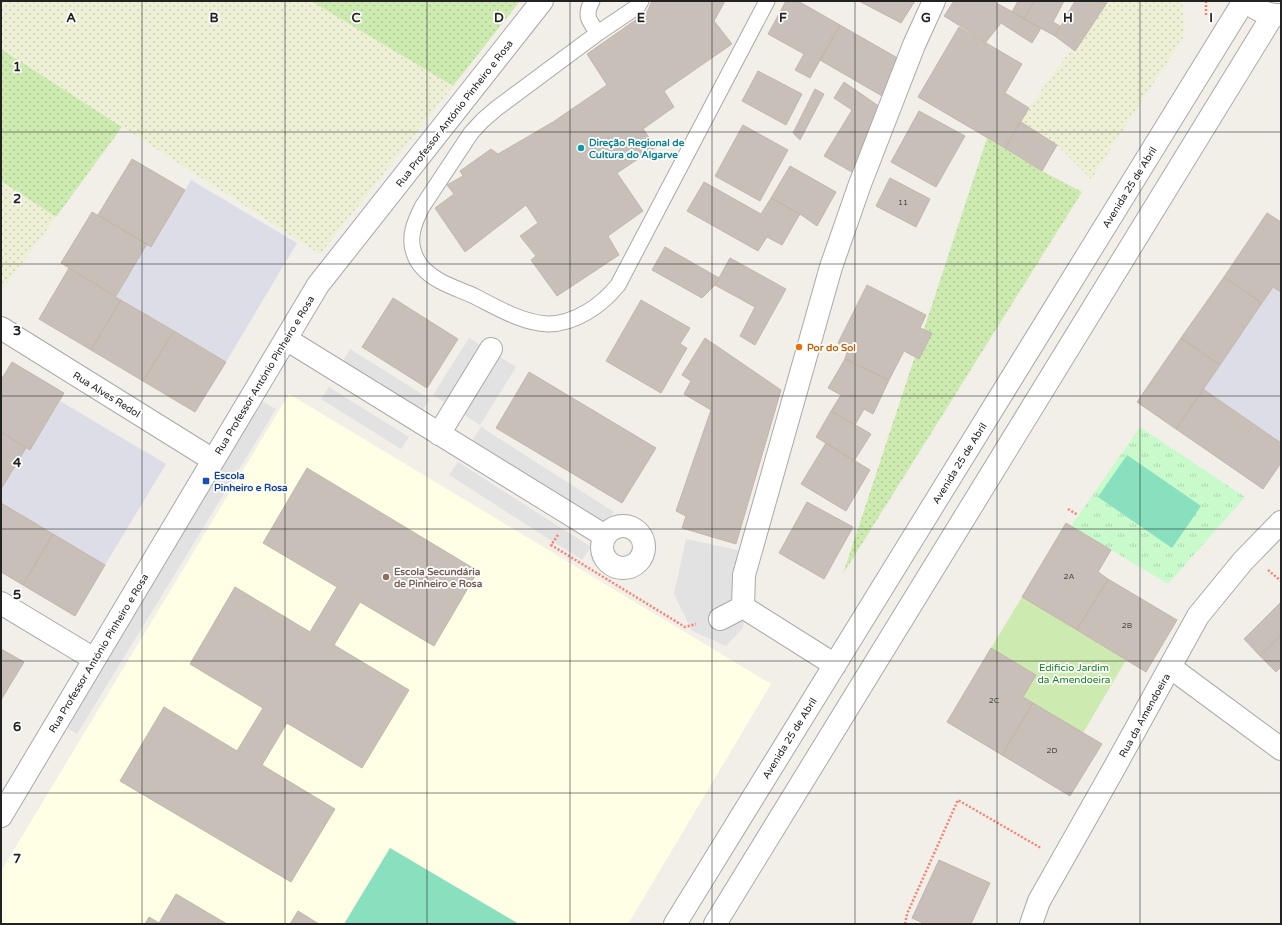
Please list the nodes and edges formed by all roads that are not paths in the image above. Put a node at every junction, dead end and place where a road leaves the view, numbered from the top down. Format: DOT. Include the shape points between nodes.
graph roads {
  1 [pos="542,1"];
  2 [pos="592,1"];
  3 [pos="640,1"];
  4 [pos="766,1"];
  5 [pos="934,1"];
  6 [pos="1244,1"];
  7 [pos="1277,15"];
  8 [pos="598,33"];
  9 [pos="1,328"];
  10 [pos="286,339"];
  11 [pos="491,349"];
  12 [pos="440,434"];
  13 [pos="213,460"];
  14 [pos="1281,522"];
  15 [pos="605,536"];
  16 [pos="1,603"];
  17 [pos="743,607"];
  18 [pos="720,619"];
  19 [pos="94,659"];
  20 [pos="835,665"];
  21 [pos="1170,667"];
  22 [pos="1281,749"];
  23 [pos="1,816"];
  24 [pos="675,924"];
  25 [pos="715,924"];
  26 [pos="1031,924"];
  1 -- 10 [label="street, Rua Professor António Pinheiro e Rosa" via="318,285"];
  2 -- 8 [label="lane" via="587,9 589,21"];
  3 -- 8 [label="lane" via="638,6"];
  4 -- 8 [label="lane" via="618,285 609,296 588,312 564,322 548,324 532,321 440,281 418,263 411,236 422,206 471,134 497,108"];
  5 -- 17 [label="street" via="914,45 860,184 831,267 744,575"];
  6 -- 7 [label="street" via="1258,10"];
  6 -- 20 [label="street, Avenida 25 de Abril"];
  7 -- 25 [label="street"];
  9 -- 13 [label="street, Rua Alves Redol"];
  10 -- 12 [label="street"];
  10 -- 13 [label="street, Rua Professor António Pinheiro e Rosa"];
  11 -- 12 [label="street"];
  12 -- 15 [label="street"];
  13 -- 19 [label="street, Rua Professor António Pinheiro e Rosa"];
  14 -- 21 [label="street, Rua da Amendoeira" via="1243,561 1198,616"];
  16 -- 19 [label="street"];
  17 -- 18 [label="street"];
  17 -- 20 [label="street"];
  19 -- 23 [label="street, Rua Professor António Pinheiro e Rosa"];
  20 -- 24 [label="street, Avenida 25 de Abril"];
  21 -- 22 [label="street"];
  21 -- 26 [label="street, Rua da Amendoeira" via="1039,901"];
}
